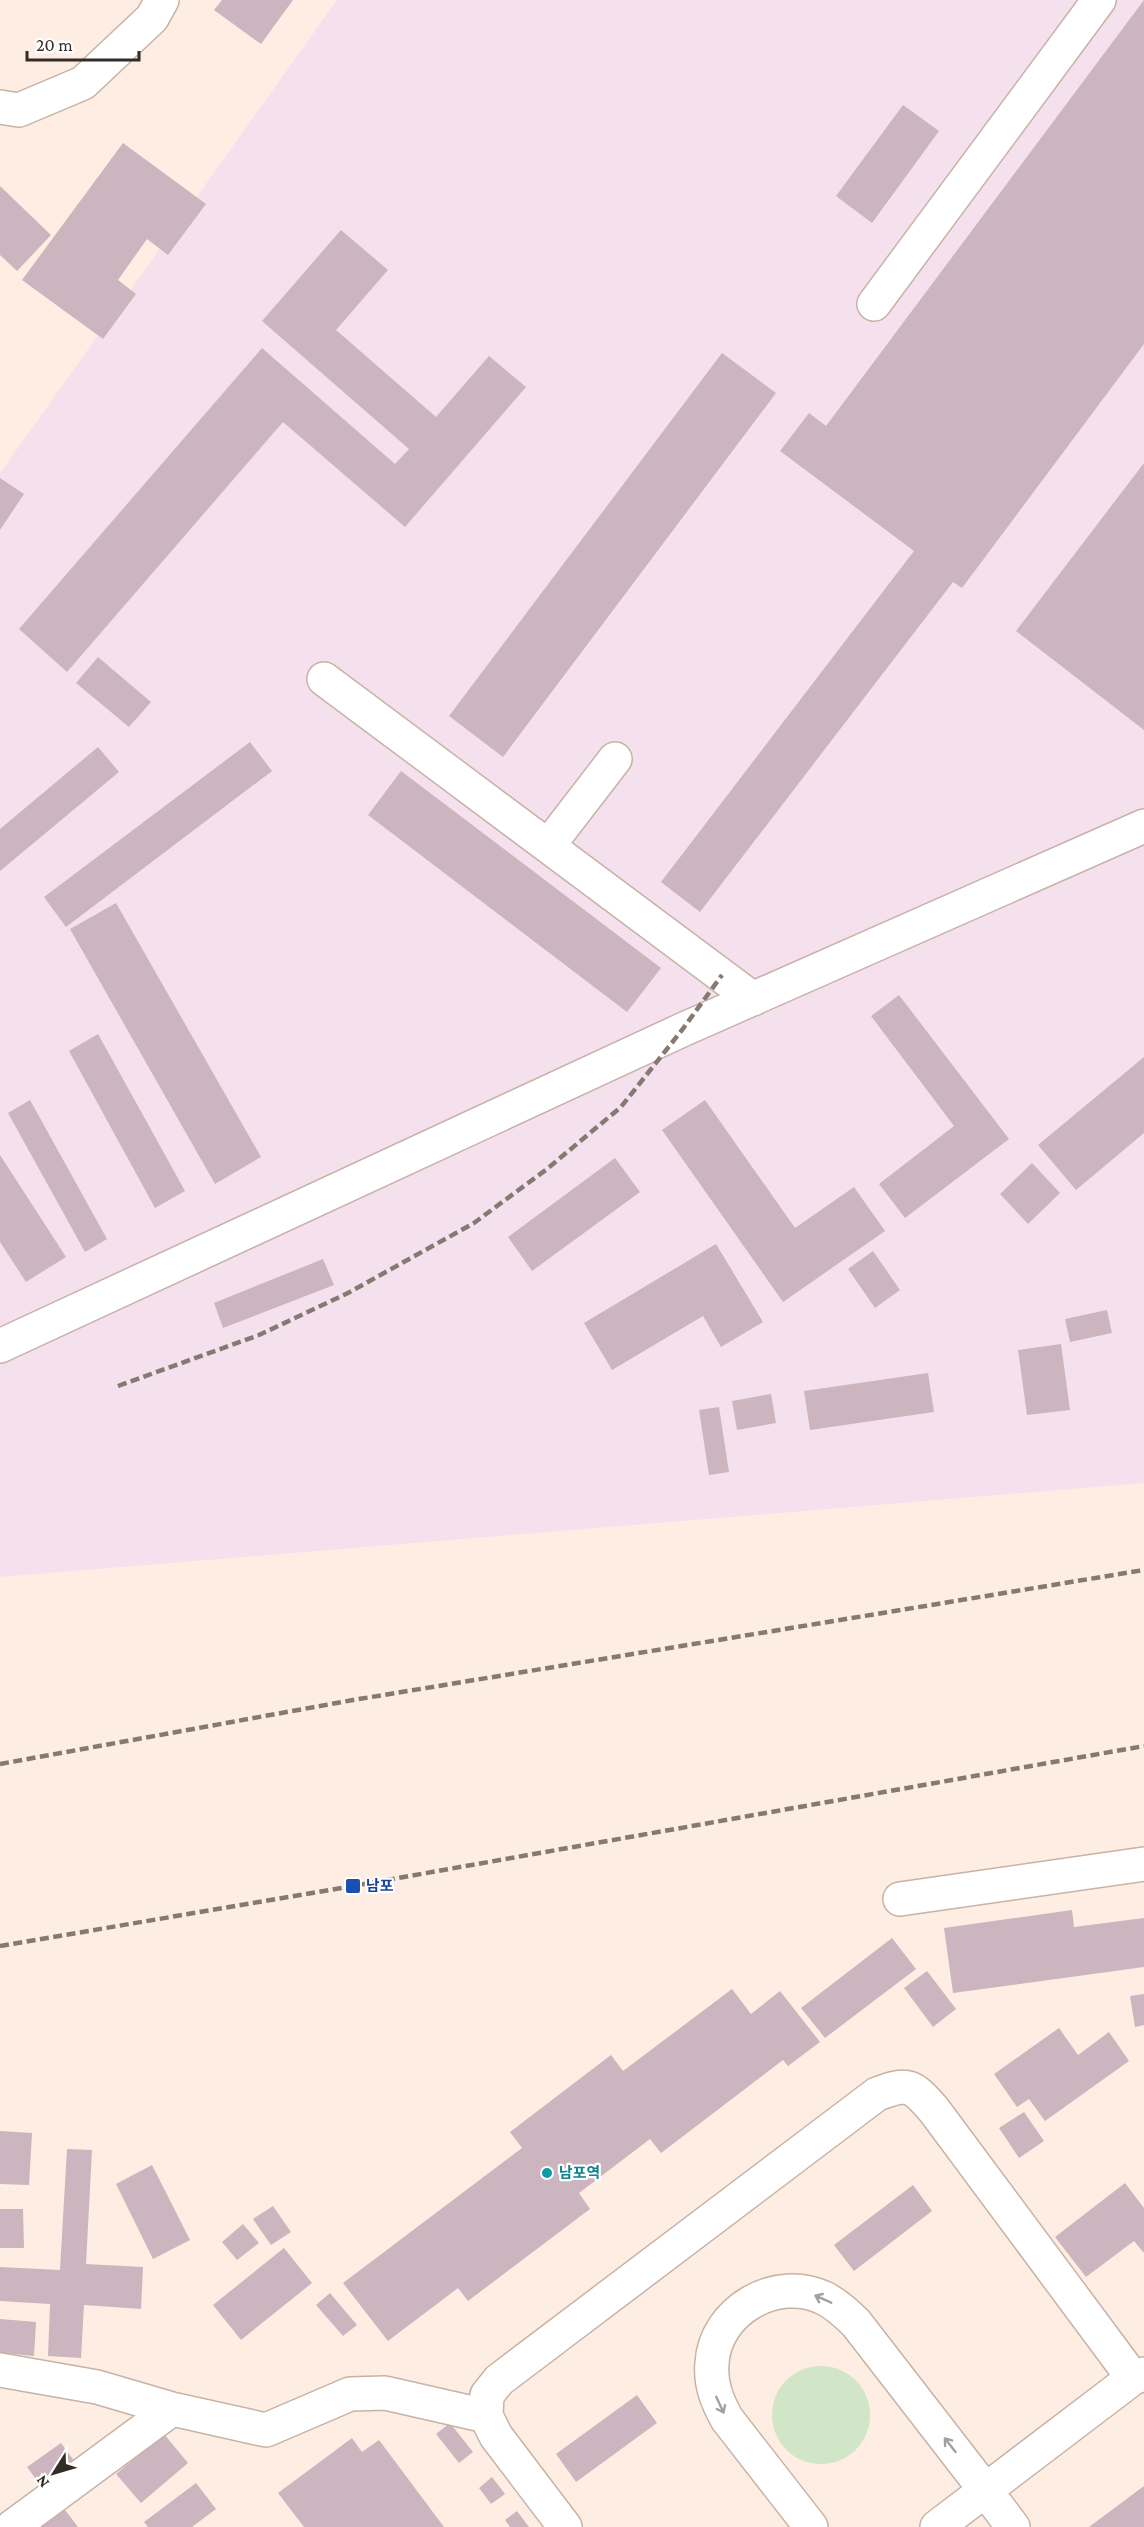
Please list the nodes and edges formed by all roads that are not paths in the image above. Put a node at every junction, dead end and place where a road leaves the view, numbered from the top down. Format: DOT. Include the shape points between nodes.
graph roads {
  1 [pos="162,0"];
  2 [pos="1100,0"];
  3 [pos="0,107"];
  4 [pos="874,304"];
  5 [pos="324,679"];
  6 [pos="615,759"];
  7 [pos="1144,826"];
  8 [pos="548,846"];
  9 [pos="753,999"];
  10 [pos="0,1346"];
  11 [pos="1144,1864"];
  12 [pos="900,1899"];
  13 [pos="0,2370"];
  14 [pos="1139,2376"];
  15 [pos="172,2409"];
  16 [pos="486,2416"];
  17 [pos="986,2491"];
  18 [pos="12,2527"];
  19 [pos="565,2527"];
  20 [pos="811,2527"];
  21 [pos="937,2527"];
  22 [pos="1013,2527"];
  1 -- 3 [label="street" via="152,18 83,83 18,110"];
  2 -- 4 [label="street"];
  5 -- 8 [label="street"];
  6 -- 8 [label="street"];
  7 -- 9 [label="street"];
  8 -- 9 [label="street"];
  9 -- 10 [label="street" via="409,1154"];
  11 -- 12 [label="street"];
  13 -- 15 [label="street" via="97,2387"];
  14 -- 16 [label="street" via="934,2110 917,2090 899,2086 877,2094 499,2380 487,2395"];
  14 -- 17 [label="street"];
  15 -- 16 [label="street" via="266,2430 350,2394 385,2393"];
  15 -- 18 [label="street"];
  16 -- 19 [label="street" via="496,2436"];
  17 -- 20 [label="street, one-way" via="856,2323 822,2297 801,2291 779,2291 740,2309 726,2324 714,2352 712,2382 727,2419"];
  17 -- 21 [label="street"];
  17 -- 22 [label="street"];
}
